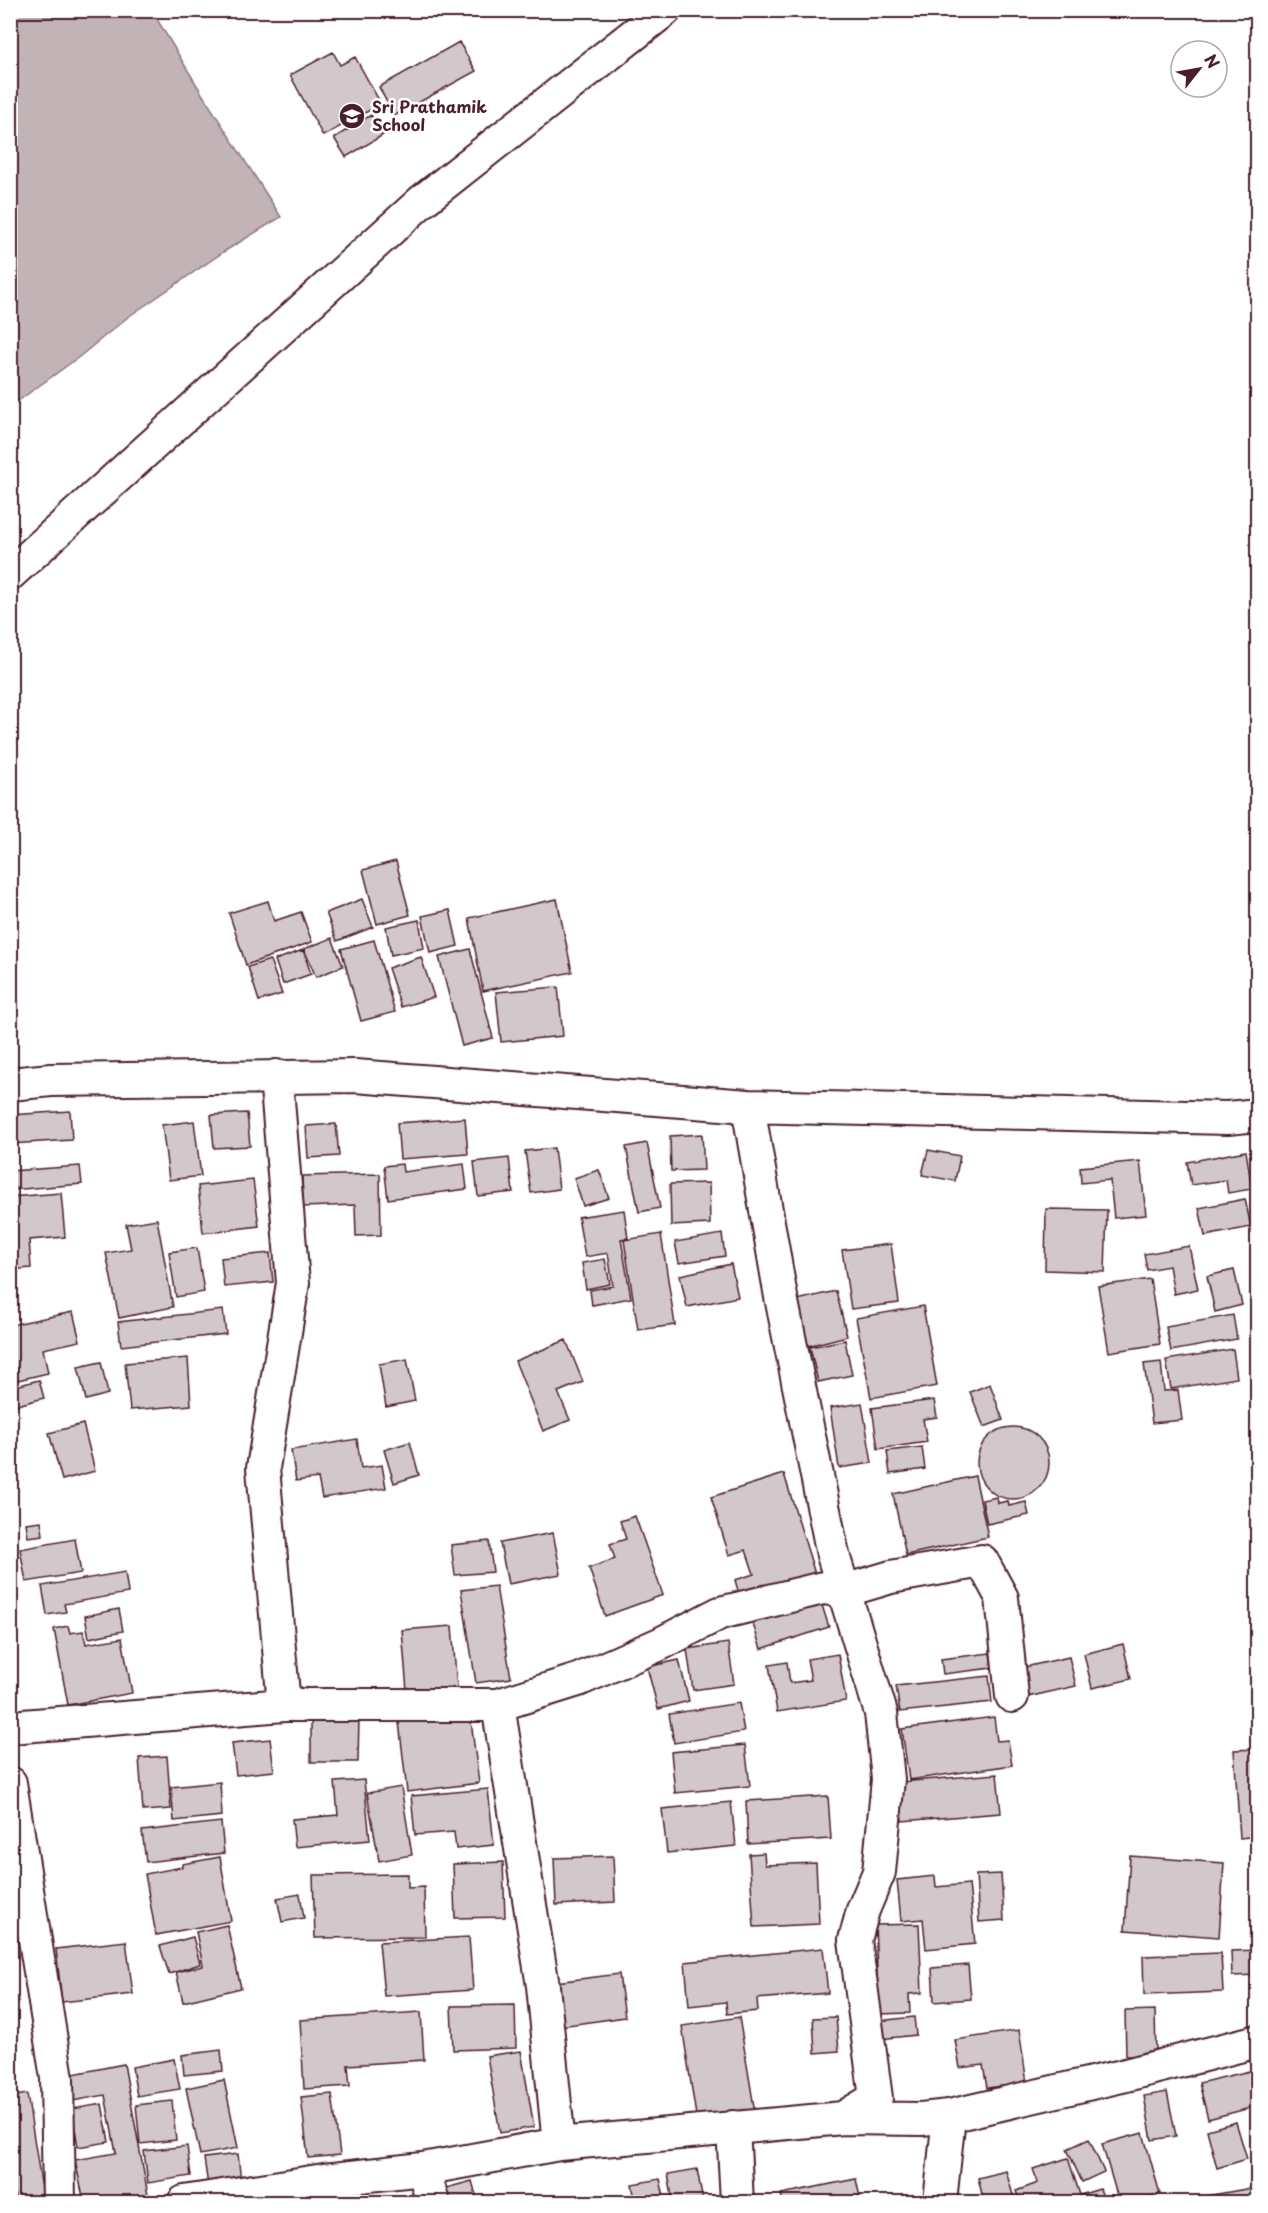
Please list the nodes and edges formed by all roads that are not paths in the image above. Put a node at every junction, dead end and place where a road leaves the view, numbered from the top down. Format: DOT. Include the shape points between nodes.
graph roads {
  1 [pos="666,10"];
  2 [pos="10,574"];
  3 [pos="276,1076"];
  4 [pos="10,1084"];
  5 [pos="748,1106"];
  6 [pos="1257,1115"];
  7 [pos="844,1591"];
  8 [pos="1012,1696"];
  9 [pos="284,1705"];
  10 [pos="498,1705"];
  11 [pos="11,1731"];
  12 [pos="10,1783"];
  13 [pos="1257,2041"];
  14 [pos="949,2116"];
  15 [pos="843,2118"];
  16 [pos="733,2127"];
  17 [pos="559,2144"];
  18 [pos="423,2169"];
  19 [pos="58,2202"];
  20 [pos="184,2202"];
  21 [pos="433,2202"];
  22 [pos="737,2202"];
  23 [pos="940,2202"];
  1 -- 2 [label="street" via="421,202"];
  3 -- 4 [label="street"];
  3 -- 5 [label="street" via="355,1076"];
  3 -- 9 [label="street" via="293,1283 262,1468"];
  5 -- 6 [label="street" via="1227,1119"];
  5 -- 7 [label="street" via="781,1297 833,1555"];
  7 -- 8 [label="street" via="891,1577 982,1561 1002,1598"];
  7 -- 10 [label="street" via="823,1588 720,1613 578,1680"];
  7 -- 15 [label="street" via="881,1713 888,1779 879,1872 855,1941 876,2098"];
  9 -- 10 [label="street"];
  9 -- 11 [label="street"];
  10 -- 17 [label="street" via="543,1986"];
  12 -- 19 [label="street" via="57,2078"];
  13 -- 14 [label="street"];
  14 -- 15 [label="street"];
  14 -- 23 [label="street"];
  15 -- 16 [label="street"];
  16 -- 17 [label="street"];
  16 -- 22 [label="street"];
  17 -- 18 [label="street"];
  18 -- 20 [label="street"];
  18 -- 21 [label="street"];
}
